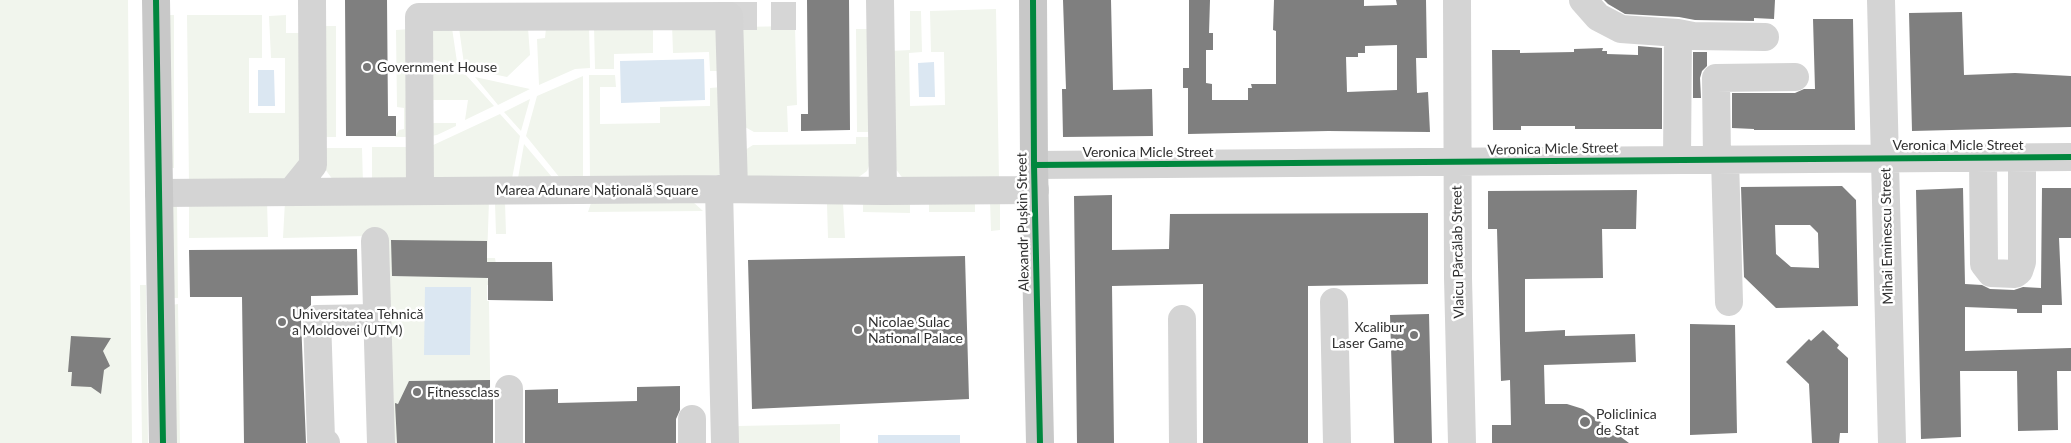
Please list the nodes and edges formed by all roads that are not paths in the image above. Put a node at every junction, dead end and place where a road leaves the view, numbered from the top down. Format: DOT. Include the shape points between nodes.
graph roads {
  1 [pos="156,0"];
  2 [pos="312,0"];
  3 [pos="880,0"];
  4 [pos="1033,0"];
  5 [pos="1457,0"];
  6 [pos="1583,0"];
  7 [pos="1881,0"];
  8 [pos="1678,33"];
  9 [pos="1765,37"];
  10 [pos="1795,78"];
  11 [pos="2071,157"];
  12 [pos="1885,158"];
  13 [pos="1983,158"];
  14 [pos="2022,158"];
  15 [pos="1721,159"];
  16 [pos="1677,160"];
  17 [pos="1458,162"];
  18 [pos="313,165"];
  19 [pos="1034,178"];
  20 [pos="727,189"];
  21 [pos="420,190"];
  22 [pos="292,191"];
  23 [pos="338,191"];
  24 [pos="883,191"];
  25 [pos="159,193"];
  26 [pos="375,240"];
  27 [pos="1334,302"];
  28 [pos="1729,302"];
  29 [pos="378,318"];
  30 [pos="1182,319"];
  31 [pos="509,389"];
  32 [pos="163,443"];
  33 [pos="326,443"];
  34 [pos="382,443"];
  35 [pos="509,443"];
  36 [pos="725,443"];
  37 [pos="1040,443"];
  38 [pos="1182,443"];
  39 [pos="1337,443"];
  40 [pos="1462,443"];
  41 [pos="1892,443"];
  1 -- 25 [label="main road"];
  2 -- 18 [label="street"];
  3 -- 24 [label="street"];
  4 -- 19 [label="main road, Alexandr Pușkin Street"];
  5 -- 17 [label="street, Vlaicu Pârcălab Street"];
  6 -- 8 [label="street" via="1598,17 1621,29"];
  7 -- 12 [label="street, Mihai Eminescu Street"];
  8 -- 9 [label="street"];
  8 -- 16 [label="street"];
  10 -- 15 [label="street" via="1716,78"];
  11 -- 14 [label="street, Veronica Micle Street"];
  12 -- 13 [label="street, Veronica Micle Street"];
  12 -- 15 [label="street, Veronica Micle Street"];
  12 -- 41 [label="street, Mihai Eminescu Street"];
  13 -- 14 [label="street, Veronica Micle Street"];
  13 -- 14 [label="street" via="1984,264 1991,273 2015,274 2022,262"];
  15 -- 16 [label="street, Veronica Micle Street"];
  15 -- 28 [label="street"];
  16 -- 17 [label="street, Veronica Micle Street"];
  17 -- 19 [label="street, Veronica Micle Street"];
  17 -- 40 [label="street, Vlaicu Pârcălab Street"];
  18 -- 22 [label="street"];
  18 -- 23 [label="street"];
  19 -- 24 [label="street, Marea Adunare Națională Square"];
  19 -- 37 [label="main road, Alexandr Pușkin Street"];
  20 -- 21 [label="street, Marea Adunare Națională Square"];
  20 -- 21 [label="street" via="729,16 720,16 420,17"];
  20 -- 24 [label="street, Marea Adunare Națională Square"];
  20 -- 36 [label="street"];
  21 -- 23 [label="street, Marea Adunare Națională Square"];
  22 -- 23 [label="street, Marea Adunare Națională Square"];
  22 -- 25 [label="street, Marea Adunare Națională Square"];
  25 -- 32 [label="main road"];
  26 -- 29 [label="street"];
  27 -- 39 [label="street"];
  29 -- 33 [label="street" via="317,319 321,438"];
  29 -- 34 [label="street"];
  30 -- 38 [label="street"];
  31 -- 35 [label="street"];
}
